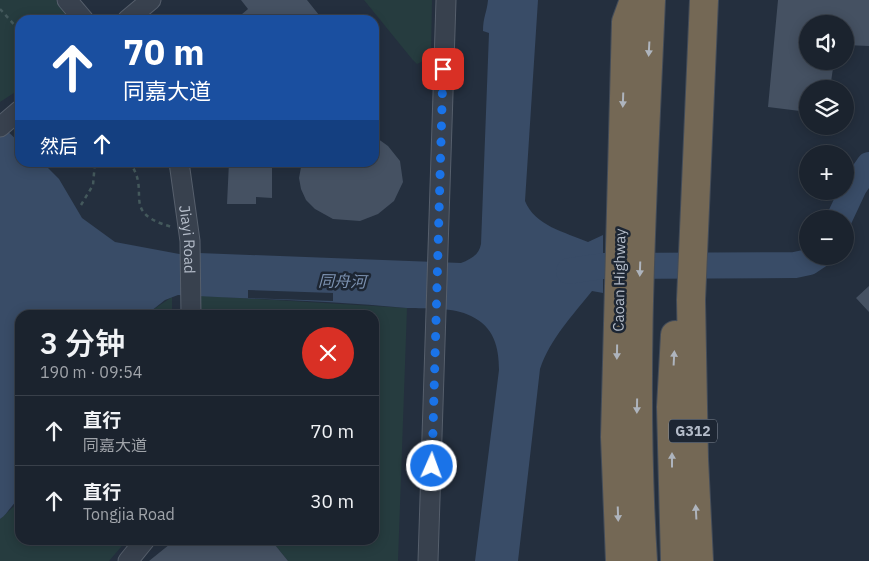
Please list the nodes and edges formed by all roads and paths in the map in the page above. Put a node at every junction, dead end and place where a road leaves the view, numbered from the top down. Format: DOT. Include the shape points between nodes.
graph roads {
  1 [pos="67,0"];
  2 [pos="151,0"];
  3 [pos="446,0"];
  4 [pos="634,0"];
  5 [pos="652,0"];
  6 [pos="687,0"];
  7 [pos="704,0"];
  8 [pos="0,9"];
  9 [pos="80,15"];
  10 [pos="133,15"];
  11 [pos="15,26"];
  12 [pos="15,114"];
  13 [pos="0,127"];
  14 [pos="95,167"];
  15 [pos="132,167"];
  16 [pos="180,167"];
  17 [pos="81,204"];
  18 [pos="630,231"];
  19 [pos="686,233"];
  20 [pos="189,236"];
  21 [pos="684,303"];
  22 [pos="629,304"];
  23 [pos="191,308"];
  24 [pos="140,545"];
  25 [pos="128,561"];
  26 [pos="428,561"];
  27 [pos="620,561"];
  28 [pos="643,561"];
  29 [pos="674,561"];
  30 [pos="699,561"];
  1 -- 9 [label="street"];
  2 -- 10 [label="street"];
  3 -- 26 [label="street"];
  4 -- 18 [label="highway, Caoan Highway, one-way" via="626,22"];
  5 -- 18 [label="highway, Caoan Highway, one-way"];
  6 -- 19 [label="highway, G312"];
  7 -- 19 [label="highway, G312"];
  8 -- 11 [label="path"];
  12 -- 13 [label="street"];
  14 -- 17 [label="path" via="93,185"];
  15 -- 20 [label="path" via="138,180 140,206 148,218"];
  16 -- 20 [label="street, Jiayi Road"];
  18 -- 22 [label="highway, Caoan Highway, one-way"];
  19 -- 21 [label="highway, G312"];
  20 -- 23 [label="street, Jiayi Road"];
  29 -- 21 [label="highway, G312, one-way" via="671,407"];
  30 -- 21 [label="highway, G312, one-way"];
  22 -- 27 [label="highway, Caoan Highway, one-way" via="615,437"];
  22 -- 28 [label="highway, Caoan Highway, one-way"];
  24 -- 25 [label="street"];
}
